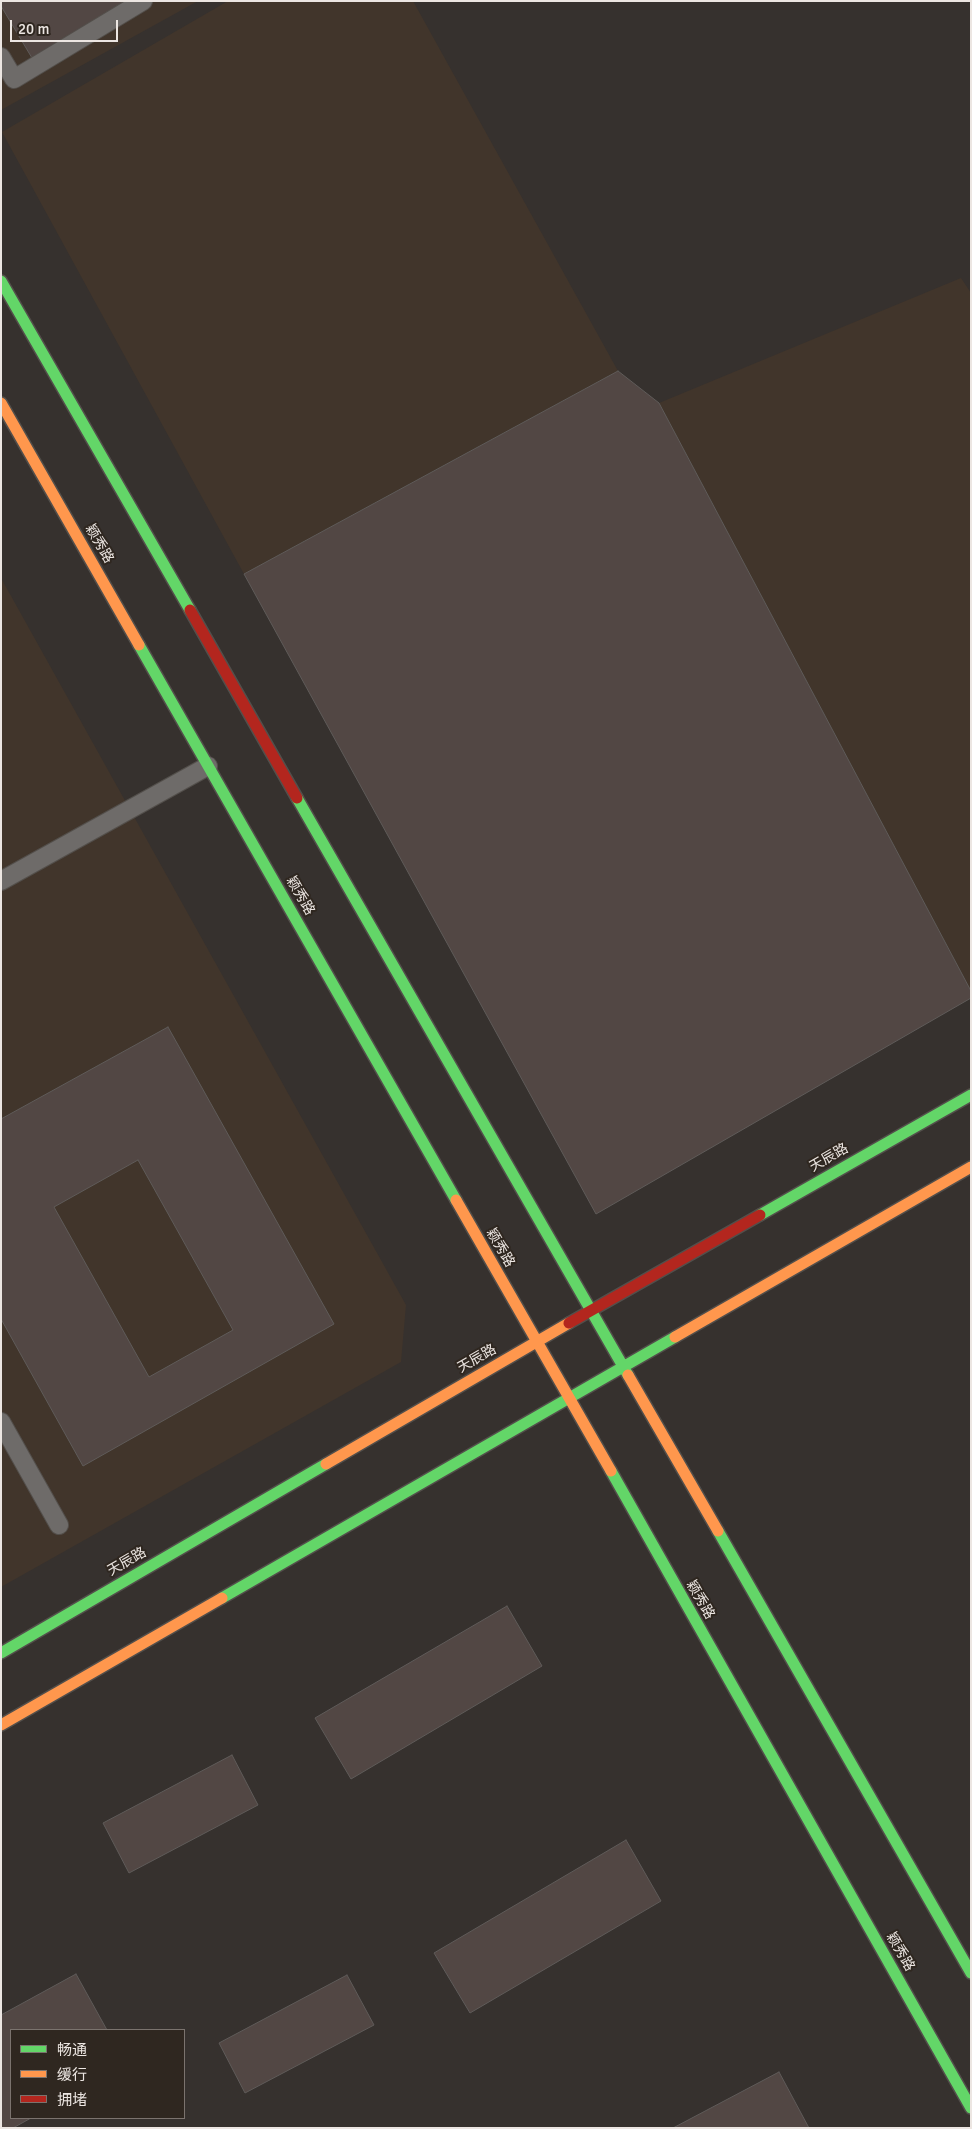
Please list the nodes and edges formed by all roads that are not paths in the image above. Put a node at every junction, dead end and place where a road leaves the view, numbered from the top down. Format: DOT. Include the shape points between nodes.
graph roads {
  1 [pos="143,1"];
  2 [pos="1,56"];
  3 [pos="1,281"];
  4 [pos="1,403"];
  5 [pos="208,766"];
  6 [pos="1,882"];
  7 [pos="971,1095"];
  8 [pos="971,1167"];
  9 [pos="592,1311"];
  10 [pos="537,1342"];
  11 [pos="623,1366"];
  12 [pos="569,1398"];
  13 [pos="1,1422"];
  14 [pos="59,1525"];
  15 [pos="1,1653"];
  16 [pos="1,1724"];
  17 [pos="971,1973"];
  18 [pos="971,2108"];
  1 -- 2 [label="lane" via="14,79"];
  3 -- 9 [label="main road"];
  4 -- 5 [label="main road, 颖秀路"];
  5 -- 6 [label="lane"];
  5 -- 10 [label="main road, 颖秀路"];
  7 -- 9 [label="main road, 天辰路"];
  8 -- 11 [label="main road"];
  9 -- 10 [label="main road, 天辰路"];
  9 -- 11 [label="main road"];
  10 -- 12 [label="main road, 颖秀路"];
  10 -- 15 [label="main road, 天辰路"];
  11 -- 12 [label="main road"];
  11 -- 17 [label="main road"];
  12 -- 16 [label="main road"];
  12 -- 18 [label="main road, 颖秀路"];
  13 -- 14 [label="lane"];
}
